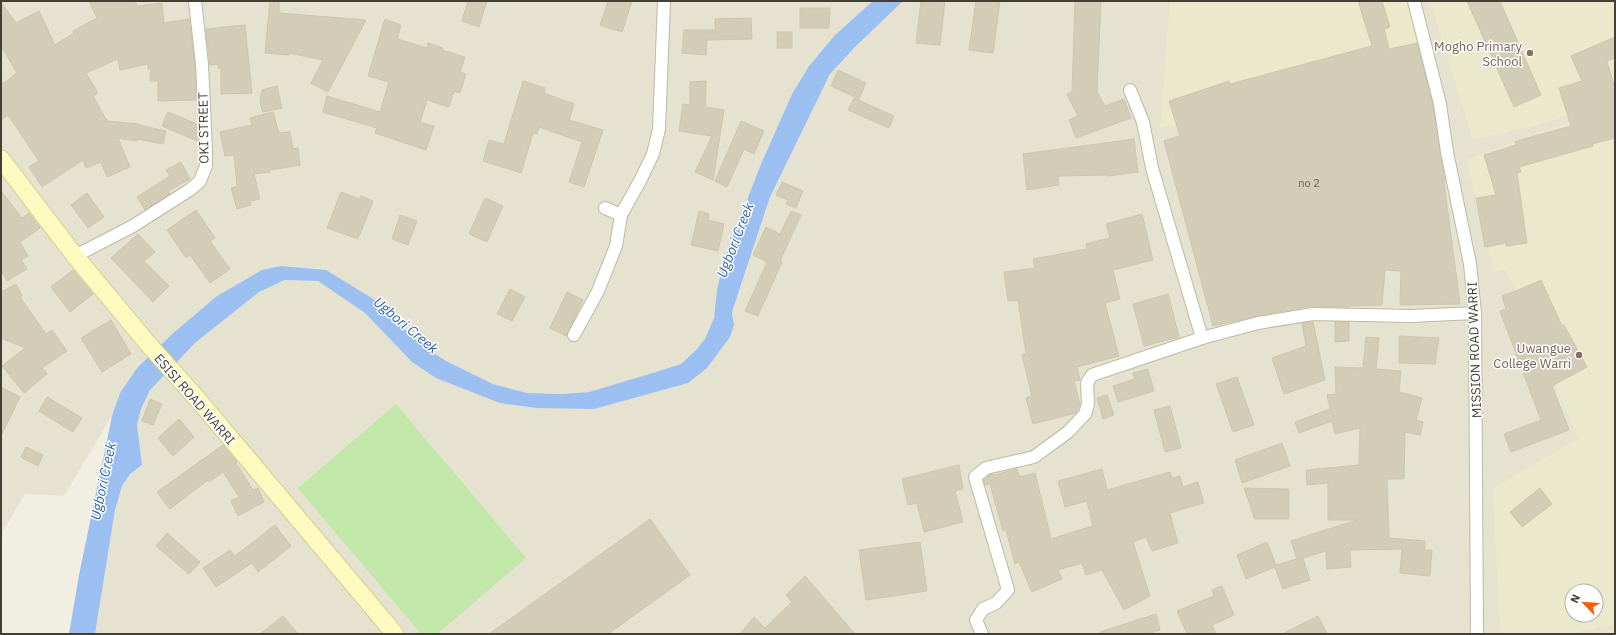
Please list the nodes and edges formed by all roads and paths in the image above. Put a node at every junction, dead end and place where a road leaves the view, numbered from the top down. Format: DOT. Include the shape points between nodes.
graph roads {
  1 [pos="195,1"];
  2 [pos="664,1"];
  3 [pos="1414,1"];
  4 [pos="1130,90"];
  5 [pos="1,159"];
  6 [pos="605,208"];
  7 [pos="621,215"];
  8 [pos="75,256"];
  9 [pos="1475,313"];
  10 [pos="574,335"];
  11 [pos="1202,338"];
  12 [pos="395,634"];
  13 [pos="982,634"];
  14 [pos="1477,634"];
  1 -- 8 [label="street, OKI STREET" via="202,64 206,150 206,166 200,181 133,226"];
  2 -- 7 [label="street" via="659,129 653,154"];
  3 -- 9 [label="street, MISSION ROAD WARRI" via="1440,104 1470,264"];
  4 -- 11 [label="street" via="1143,122 1152,168"];
  5 -- 8 [label="street, ESISI ROAD WARRI"];
  6 -- 7 [label="street"];
  7 -- 10 [label="street" via="616,246 598,291"];
  8 -- 12 [label="street, ESISI ROAD WARRI"];
  9 -- 11 [label="street" via="1411,316 1313,314 1258,323"];
  9 -- 14 [label="street, MISSION ROAD WARRI"];
  11 -- 13 [label="street" via="1092,375 1087,382 1088,404 1085,414 1068,432 1034,457 986,468 975,477 1008,590 996,603 983,609 976,620"];
}
